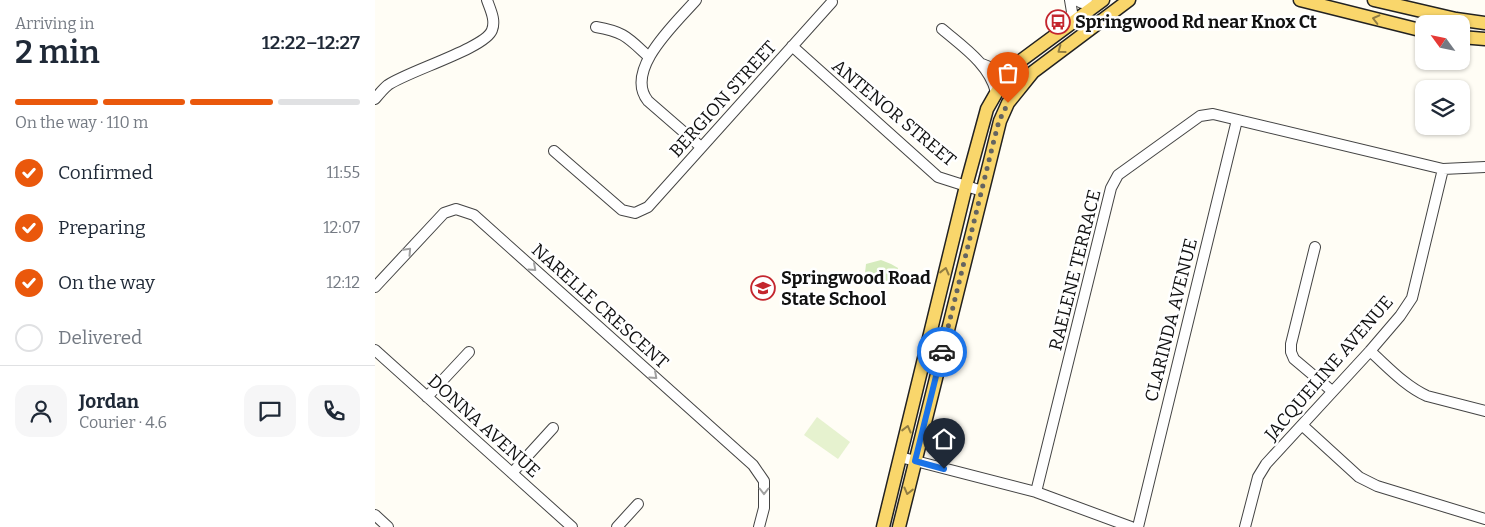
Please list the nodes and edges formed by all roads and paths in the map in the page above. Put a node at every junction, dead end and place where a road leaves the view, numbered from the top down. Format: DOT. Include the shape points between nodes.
graph roads {
  1 [pos="487,0"];
  2 [pos="696,0"];
  3 [pos="1070,0"];
  4 [pos="1076,0"];
  5 [pos="1129,0"];
  6 [pos="1300,0"];
  7 [pos="1375,0"];
  8 [pos="832,2"];
  9 [pos="1099,3"];
  10 [pos="1485,23"];
  11 [pos="1069,25"];
  12 [pos="596,27"];
  13 [pos="942,29"];
  14 [pos="1415,29"];
  15 [pos="1470,38"];
  16 [pos="1485,39"];
  17 [pos="792,46"];
  18 [pos="649,57"];
  19 [pos="981,64"];
  20 [pos="1012,70"];
  21 [pos="995,92"];
  22 [pos="375,99"];
  23 [pos="1237,120"];
  24 [pos="701,148"];
  25 [pos="554,151"];
  26 [pos="1485,167"];
  27 [pos="1443,169"];
  28 [pos="966,186"];
  29 [pos="982,191"];
  30 [pos="1315,246"];
  31 [pos="375,286"];
  32 [pos="375,350"];
  33 [pos="1370,351"];
  34 [pos="469,352"];
  35 [pos="1332,391"];
  36 [pos="427,397"];
  37 [pos="1485,411"];
  38 [pos="1303,425"];
  39 [pos="553,428"];
  40 [pos="900,457"];
  41 [pos="915,461"];
  42 [pos="512,473"];
  43 [pos="1037,492"];
  44 [pos="638,504"];
  45 [pos="376,519"];
  46 [pos="1485,519"];
  47 [pos="388,527"];
  48 [pos="572,527"];
  49 [pos="617,527"];
  50 [pos="759,527"];
  51 [pos="883,527"];
  52 [pos="899,527"];
  53 [pos="1131,527"];
  54 [pos="1138,527"];
  55 [pos="1245,527"];
  1 -- 22 [label="street" via="493,18 489,35 400,78"];
  2 -- 18 [label="street"];
  3 -- 11 [label="street"];
  4 -- 9 [label="street"];
  5 -- 29 [label="main road, one-way" via="1023,82 999,121"];
  14 -- 6 [label="main road, one-way"];
  7 -- 10 [label="main road"];
  8 -- 17 [label="street, BERGION STREET"];
  9 -- 11 [label="main road"];
  11 -- 20 [label="main road" via="1028,54"];
  12 -- 18 [label="street" via="624,34"];
  13 -- 19 [label="street"];
  15 -- 16 [label="main road"];
  17 -- 24 [label="street, BERGION STREET"];
  17 -- 28 [label="street, ANTENOR STREET" via="938,177"];
  18 -- 24 [label="street" via="640,82 642,93"];
  19 -- 20 [label="street" via="997,70"];
  19 -- 21 [label="street"];
  20 -- 21 [label="main road"];
  21 -- 28 [label="main road" via="981,126"];
  23 -- 27 [label="street, RAELENE TERRACE"];
  23 -- 43 [label="street, RAELENE TERRACE" via="1213,114 1200,116 1119,175 1111,188"];
  23 -- 54 [label="street, CLARINDA AVENUE"];
  24 -- 25 [label="street, BERGION STREET" via="648,207 635,213 622,210"];
  26 -- 27 [label="street, RAELENE TERRACE"];
  27 -- 33 [label="street, JACQUELINE AVENUE" via="1412,298"];
  28 -- 29 [label="street, ANTENOR STREET"];
  40 -- 28 [label="main road, one-way"];
  29 -- 41 [label="main road"];
  30 -- 35 [label="street" via="1291,352 1294,359"];
  31 -- 50 [label="street, NARELLE CRESCENT, one-way" via="444,213 456,209 473,215 753,465 764,480 764,508"];
  32 -- 36 [label="street, DONNA AVENUE"];
  33 -- 35 [label="street, JACQUELINE AVENUE"];
  33 -- 37 [label="street" via="1418,392"];
  34 -- 36 [label="street"];
  35 -- 38 [label="street, JACQUELINE AVENUE"];
  36 -- 42 [label="street, DONNA AVENUE"];
  38 -- 46 [label="street" via="1359,477 1377,486"];
  38 -- 55 [label="street, JACQUELINE AVENUE" via="1258,477"];
  39 -- 42 [label="street"];
  40 -- 41 [label="street"];
  40 -- 51 [label="main road"];
  41 -- 43 [label="street"];
  41 -- 52 [label="main road, one-way"];
  42 -- 48 [label="street, DONNA AVENUE"];
  43 -- 53 [label="street"];
  44 -- 49 [label="street"];
  45 -- 47 [label="street"];
}
